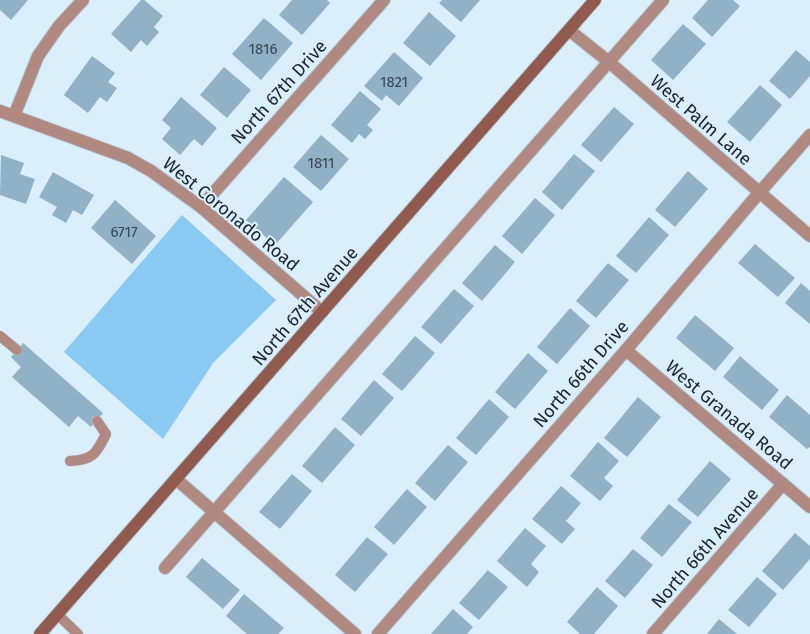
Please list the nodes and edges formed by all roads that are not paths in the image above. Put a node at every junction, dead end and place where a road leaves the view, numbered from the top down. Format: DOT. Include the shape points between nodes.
graph roads {
  1 [pos="83,0"];
  2 [pos="384,0"];
  3 [pos="595,0"];
  4 [pos="663,0"];
  5 [pos="569,30"];
  6 [pos="609,62"];
  7 [pos="0,110"];
  8 [pos="14,116"];
  9 [pos="810,135"];
  10 [pos="759,193"];
  11 [pos="201,207"];
  12 [pos="810,236"];
  13 [pos="322,312"];
  14 [pos="0,336"];
  15 [pos="17,350"];
  16 [pos="626,350"];
  17 [pos="97,421"];
  18 [pos="70,461"];
  19 [pos="176,479"];
  20 [pos="784,484"];
  21 [pos="810,506"];
  22 [pos="214,511"];
  23 [pos="165,568"];
  24 [pos="57,614"];
  25 [pos="40,634"];
  26 [pos="78,634"];
  27 [pos="355,634"];
  28 [pos="378,634"];
  29 [pos="653,634"];
  1 -- 8 [label="street" via="38,56"];
  2 -- 11 [label="street, North 67th Drive"];
  3 -- 5 [label="main road, North 67th Avenue"];
  4 -- 6 [label="street"];
  5 -- 6 [label="street, West Palm Lane"];
  5 -- 13 [label="main road, North 67th Avenue"];
  6 -- 10 [label="street, West Palm Lane"];
  6 -- 22 [label="street"];
  7 -- 8 [label="street, West Coronado Road"];
  8 -- 11 [label="street, West Coronado Road" via="128,158 152,171"];
  9 -- 10 [label="street, North 66th Drive"];
  10 -- 12 [label="street, West Palm Lane"];
  10 -- 16 [label="street, North 66th Drive"];
  11 -- 13 [label="street, West Coronado Road"];
  13 -- 19 [label="main road, North 67th Avenue"];
  14 -- 15 [label="lane"];
  16 -- 20 [label="street, West Granada Road"];
  16 -- 28 [label="street, North 66th Drive"];
  17 -- 18 [label="lane" via="106,434 96,454 83,461"];
  19 -- 22 [label="street"];
  19 -- 24 [label="main road, North 67th Avenue"];
  20 -- 21 [label="street, West Granada Road"];
  20 -- 29 [label="street, North 66th Avenue"];
  22 -- 23 [label="street"];
  22 -- 27 [label="street"];
  24 -- 25 [label="main road, North 67th Avenue"];
  24 -- 26 [label="lane"];
}
